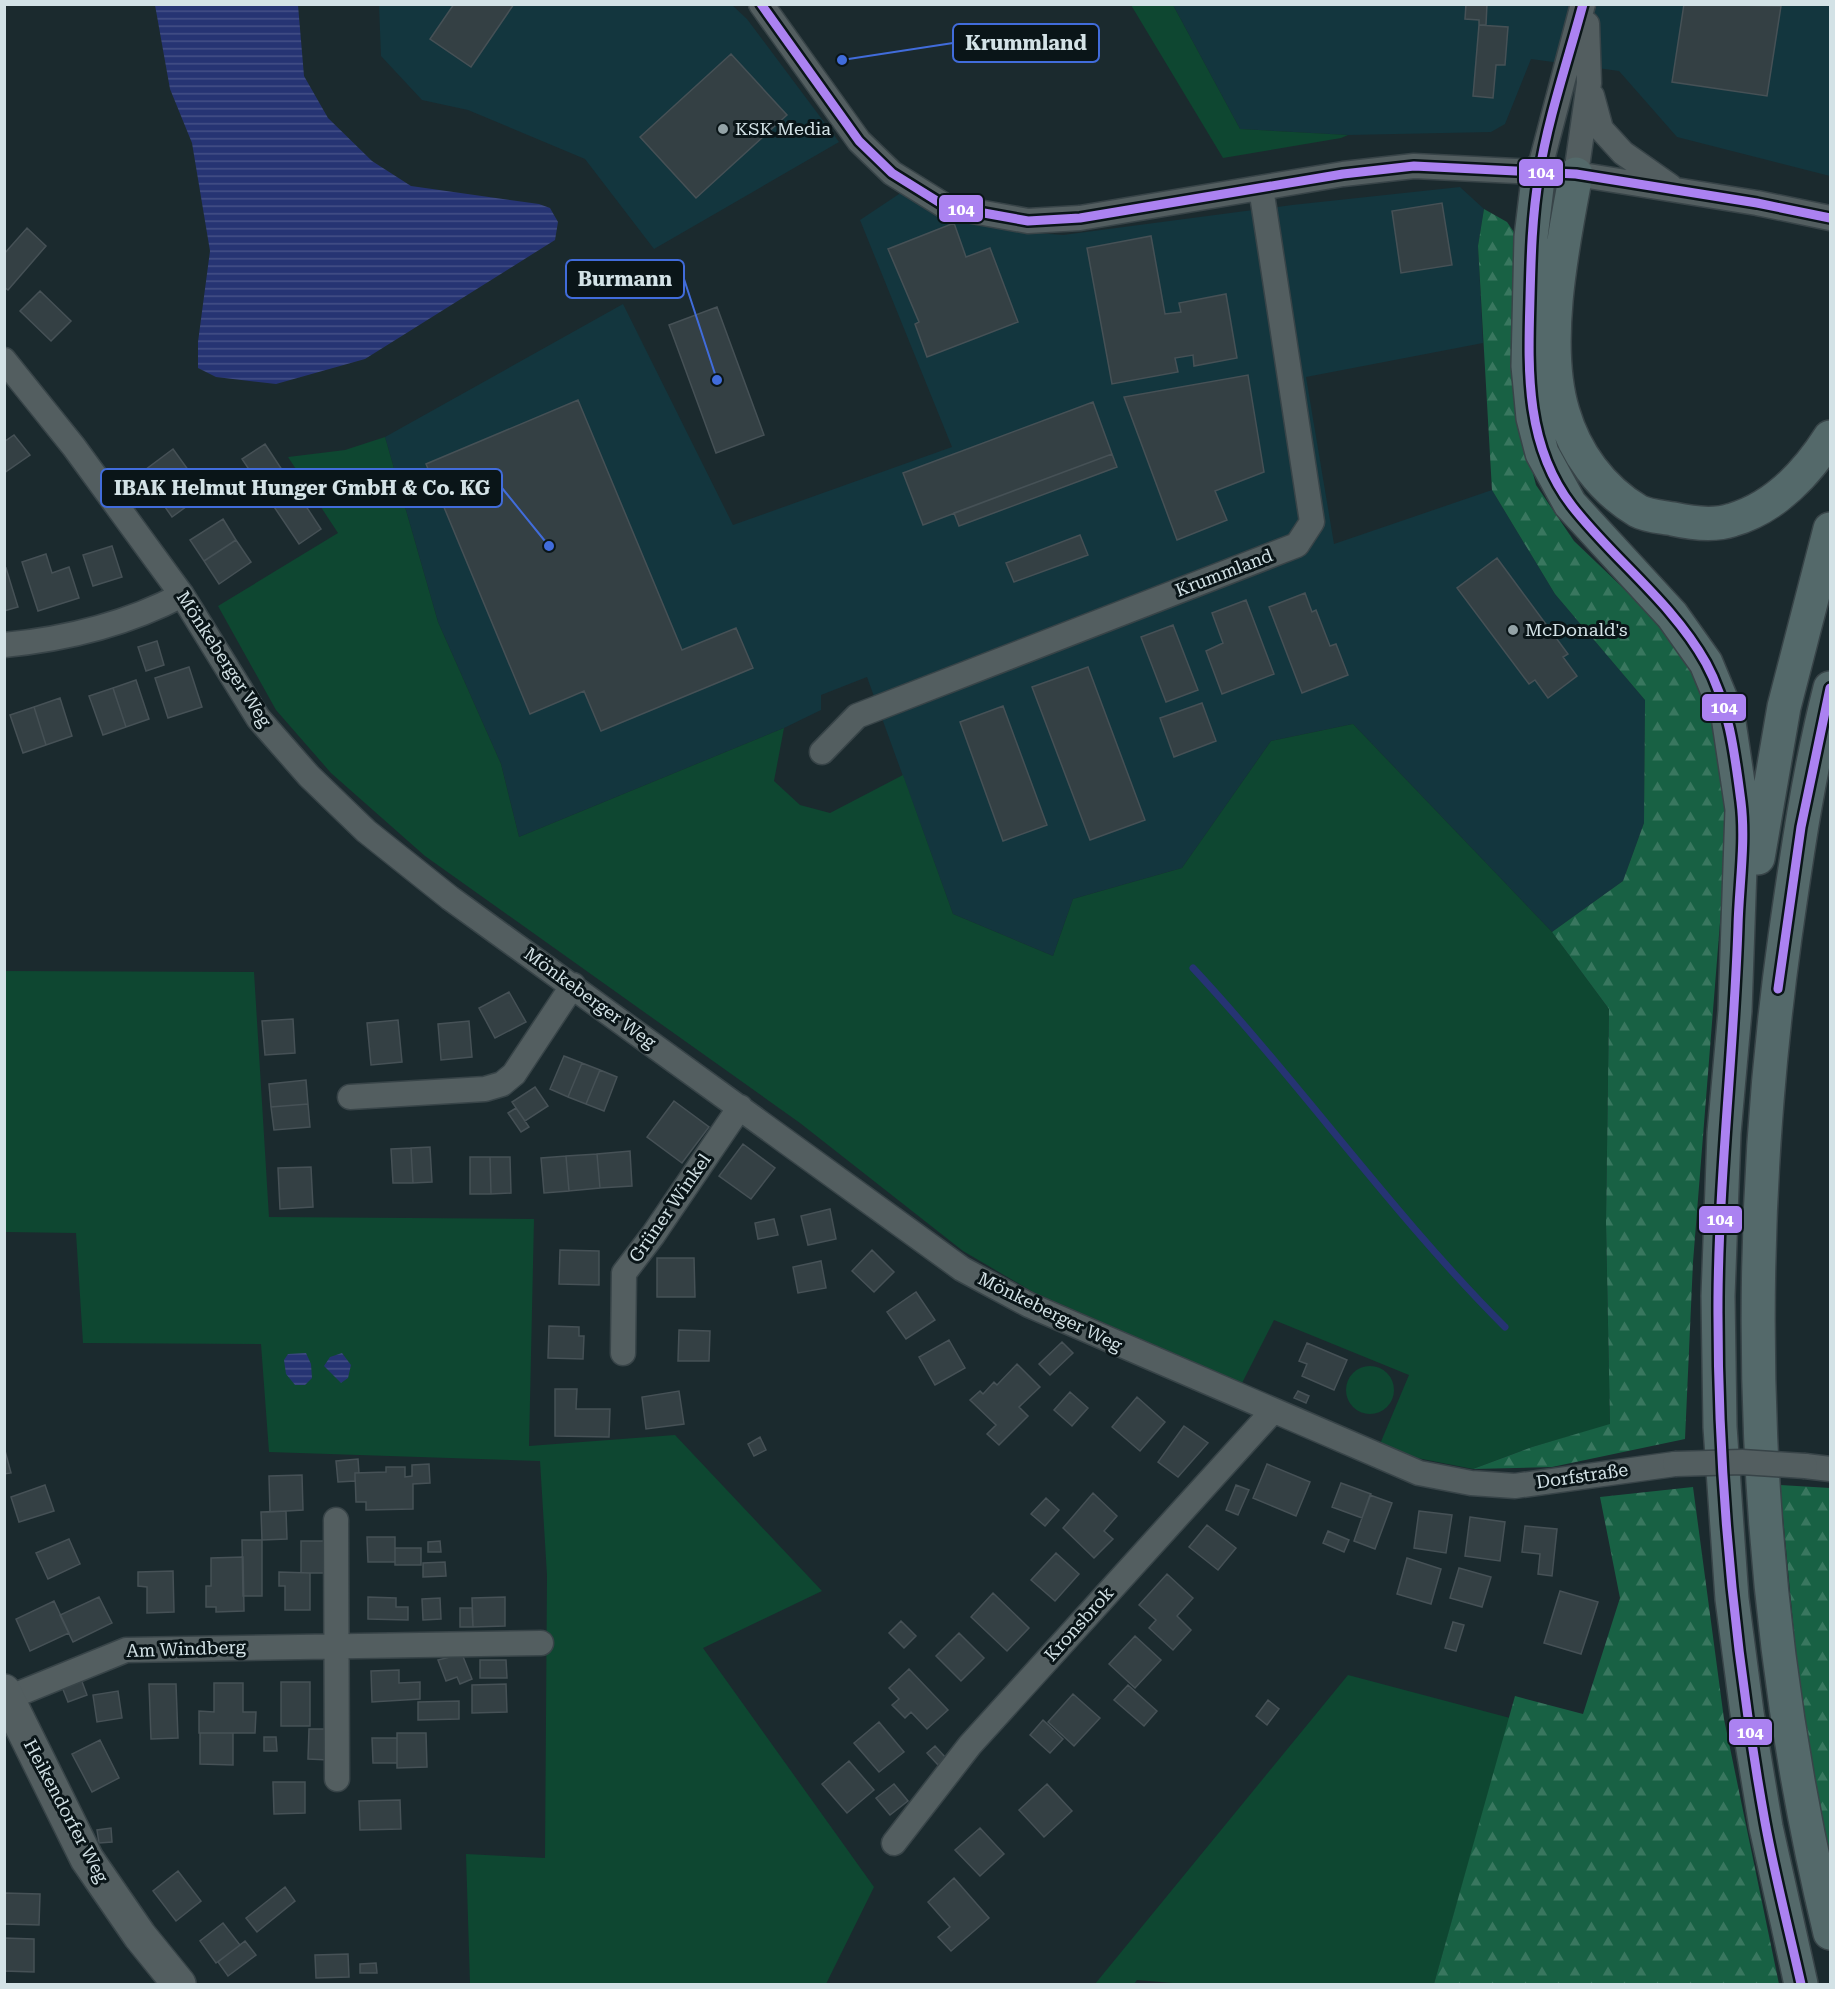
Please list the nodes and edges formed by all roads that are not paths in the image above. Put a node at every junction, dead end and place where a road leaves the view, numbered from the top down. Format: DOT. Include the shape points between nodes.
graph roads {
  1 [pos="761,4"];
  2 [pos="1585,4"];
  3 [pos="1589,83"];
  4 [pos="1539,171"];
  5 [pos="1576,174"];
  6 [pos="1261,188"];
  7 [pos="1674,189"];
  8 [pos="1830,218"];
  9 [pos="4,360"];
  10 [pos="1830,437"];
  11 [pos="1830,529"];
  12 [pos="182,595"];
  13 [pos="4,645"];
  14 [pos="1830,688"];
  15 [pos="822,752"];
  16 [pos="573,985"];
  17 [pos="1735,1011"];
  18 [pos="350,1096"];
  19 [pos="741,1107"];
  20 [pos="623,1353"];
  21 [pos="1272,1412"];
  22 [pos="1340,1441"];
  23 [pos="1830,1469"];
  24 [pos="336,1520"];
  25 [pos="541,1643"];
  26 [pos="337,1645"];
  27 [pos="6,1694"];
  28 [pos="337,1779"];
  29 [pos="894,1843"];
  30 [pos="1830,1934"];
  31 [pos="179,1984"];
  32 [pos="1801,1984"];
  1 -- 6 [label="street" via="859,141 892,173 945,206 1038,221 1080,218"];
  2 -- 3 [label="street"];
  2 -- 4 [label="street"];
  3 -- 5 [label="street"];
  3 -- 7 [label="street" via="1601,129 1623,153"];
  4 -- 5 [label="street"];
  4 -- 6 [label="street" via="1402,166"];
  4 -- 17 [label="highway" via="1531,237 1528,366 1533,418 1542,453 1570,504 1672,615 1706,663 1728,716 1742,809"];
  5 -- 7 [label="street"];
  5 -- 10 [label="highway" via="1556,289 1556,362 1562,410 1574,444 1599,480 1640,512 1691,523 1731,520 1783,495"];
  6 -- 15 [label="street, Krummland" via="1312,522 1297,545 856,716"];
  7 -- 8 [label="street"];
  9 -- 12 [label="street, Mönkeberger Weg" via="74,447"];
  11 -- 17 [label="highway" via="1784,707"];
  12 -- 13 [label="street" via="97,630 42,642"];
  12 -- 16 [label="street, Mönkeberger Weg" via="258,718 309,776 366,831 450,898"];
  14 -- 30 [label="highway" via="1801,826 1772,1031 1764,1124 1758,1299 1760,1423 1776,1625 1807,1827"];
  16 -- 18 [label="street" via="514,1074 502,1083 485,1089"];
  16 -- 19 [label="street, Mönkeberger Weg"];
  17 -- 32 [label="highway" via="1724,1134 1718,1296 1725,1509 1747,1713 1766,1827"];
  19 -- 20 [label="street, Grüner Winkel" via="624,1273"];
  19 -- 21 [label="street, Mönkeberger Weg" via="962,1269 1029,1305"];
  21 -- 22 [label="street, Mönkeberger Weg"];
  21 -- 29 [label="street, Kronsbrok" via="970,1745"];
  22 -- 23 [label="street, Dorfstraße, bridge" via="1419,1473 1515,1486 1675,1464 1742,1462"];
  24 -- 26 [label="street"];
  25 -- 26 [label="street, Am Windberg"];
  26 -- 27 [label="street, Am Windberg" via="126,1650"];
  26 -- 28 [label="street"];
  27 -- 31 [label="street, Heikendorfer Weg" via="87,1859"];
}
